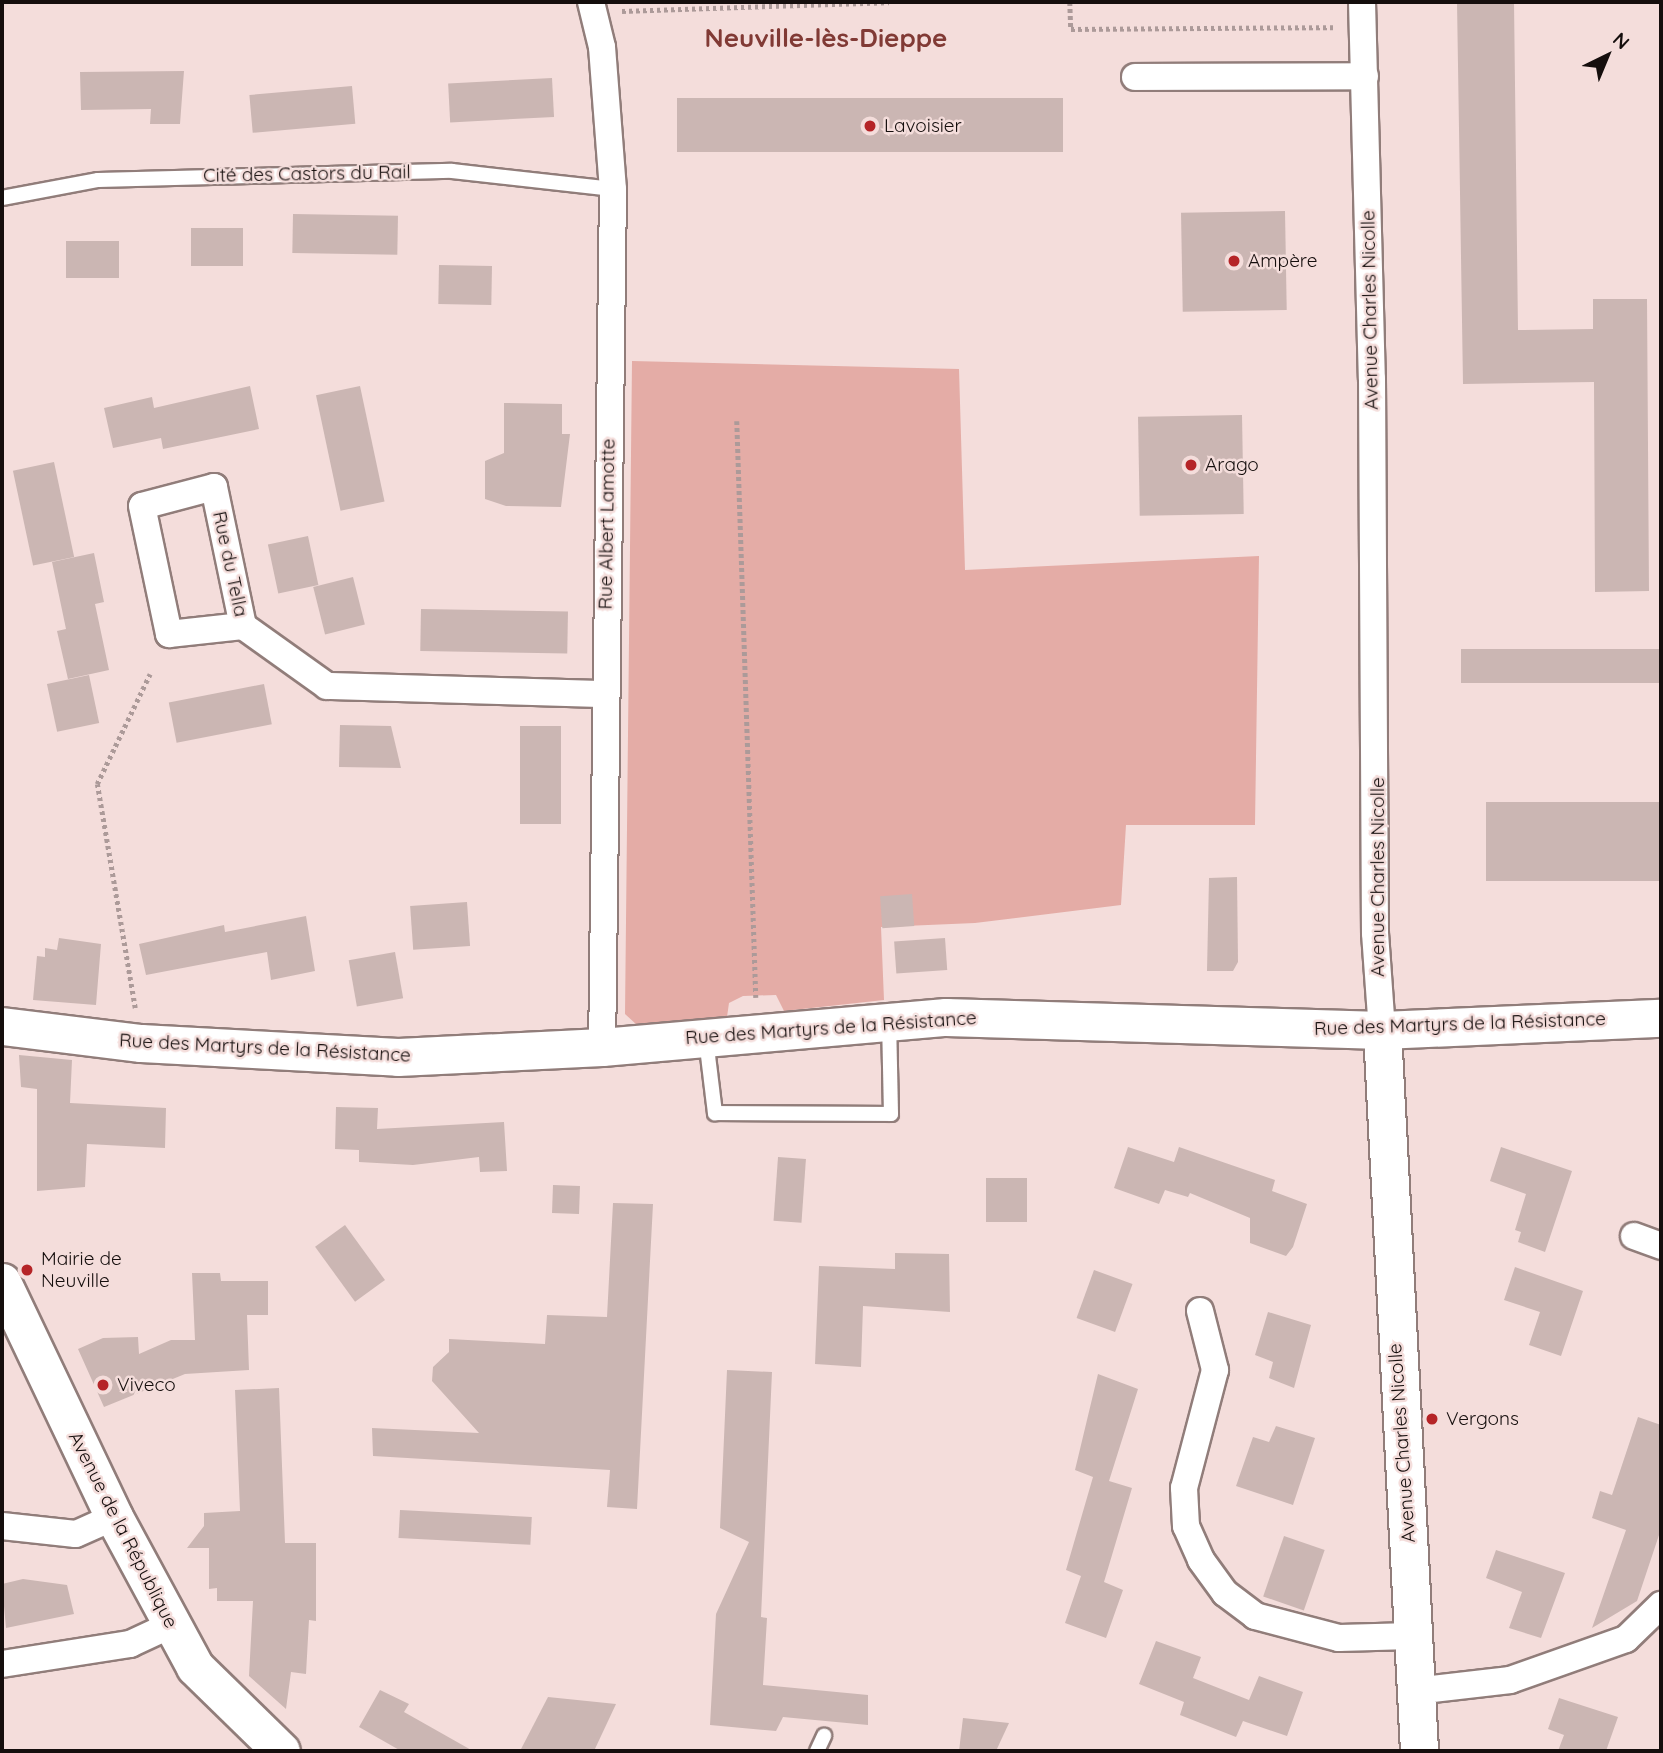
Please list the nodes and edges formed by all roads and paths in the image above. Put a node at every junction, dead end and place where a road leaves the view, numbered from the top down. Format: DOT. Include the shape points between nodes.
graph roads {
  1 [pos="889,2"];
  2 [pos="1070,2"];
  3 [pos="592,7"];
  4 [pos="1362,14"];
  5 [pos="1364,76"];
  6 [pos="1135,77"];
  7 [pos="613,189"];
  8 [pos="2,198"];
  9 [pos="737,421"];
  10 [pos="243,626"];
  11 [pos="150,674"];
  12 [pos="604,694"];
  13 [pos="1661,1018"];
  14 [pos="889,1021"];
  15 [pos="2,1026"];
  16 [pos="757,1030"];
  17 [pos="1382,1030"];
  18 [pos="705,1035"];
  19 [pos="141,1043"];
  20 [pos="602,1047"];
  21 [pos="1634,1236"];
  22 [pos="1661,1246"];
  23 [pos="2,1282"];
  24 [pos="1199,1311"];
  25 [pos="114,1517"];
  26 [pos="2,1526"];
  27 [pos="1661,1605"];
  28 [pos="172,1625"];
  29 [pos="1412,1636"];
  30 [pos="2,1664"];
  31 [pos="1415,1691"];
  32 [pos="824,1736"];
  33 [pos="281,1751"];
  34 [pos="817,1751"];
  35 [pos="1419,1751"];
  1 -- 3 [label="path"];
  2 -- 4 [label="path" via="1071,29"];
  3 -- 7 [label="street, Rue Albert Lamotte" via="602,47"];
  4 -- 5 [label="street, Avenue Charles Nicolle"];
  5 -- 6 [label="street"];
  5 -- 17 [label="street, Avenue Charles Nicolle" via="1376,933"];
  7 -- 8 [label="lane, Cité des Castors du Rail" via="425,171 98,180"];
  7 -- 12 [label="street, Rue Albert Lamotte"];
  9 -- 16 [label="path"];
  10 -- 10 [label="street, Rue du Tella" via="169,634 142,506 214,487"];
  10 -- 12 [label="street, Rue du Tella" via="327,686"];
  11 -- 19 [label="path" via="97,784"];
  12 -- 20 [label="street, Rue Albert Lamotte"];
  13 -- 17 [label="street, Rue des Martyrs de la Résistance"];
  14 -- 16 [label="street, Rue des Martyrs de la Résistance"];
  14 -- 17 [label="street, Rue des Martyrs de la Résistance" via="946,1017"];
  14 -- 18 [label="lane" via="891,1114 715,1113"];
  15 -- 19 [label="street, Rue des Martyrs de la Résistance"];
  16 -- 18 [label="street, Rue des Martyrs de la Résistance"];
  17 -- 29 [label="street, Avenue Charles Nicolle"];
  18 -- 20 [label="street, Rue des Martyrs de la Résistance"];
  19 -- 20 [label="street, Rue des Martyrs de la Résistance" via="398,1057"];
  21 -- 22 [label="street"];
  23 -- 25 [label="street, Avenue de la République"];
  24 -- 29 [label="street" via="1215,1370 1184,1488 1186,1526 1201,1560 1225,1593 1255,1616 1339,1638"];
  25 -- 26 [label="street" via="76,1534"];
  25 -- 28 [label="street, Avenue de la République"];
  27 -- 31 [label="street" via="1626,1639 1523,1675"];
  28 -- 30 [label="street" via="131,1644"];
  28 -- 33 [label="street, Avenue de la République" via="195,1667"];
  29 -- 31 [label="street, Avenue Charles Nicolle"];
  31 -- 35 [label="street, Avenue Charles Nicolle"];
  32 -- 34 [label="lane"];
}
